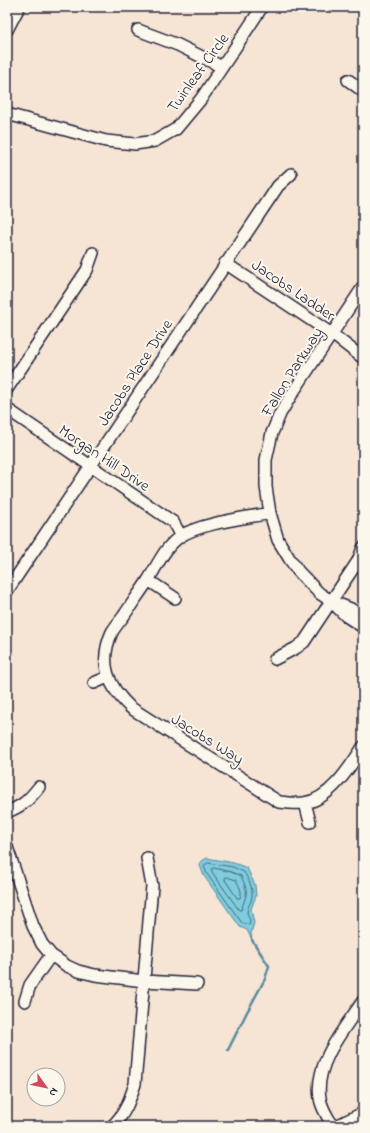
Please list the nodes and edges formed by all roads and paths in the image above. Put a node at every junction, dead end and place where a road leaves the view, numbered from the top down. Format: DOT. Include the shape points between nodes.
graph roads {
  1 [pos="19,7"];
  2 [pos="262,7"];
  3 [pos="7,30"];
  4 [pos="138,30"];
  5 [pos="222,67"];
  6 [pos="348,80"];
  7 [pos="363,91"];
  8 [pos="7,114"];
  9 [pos="291,174"];
  10 [pos="93,253"];
  11 [pos="225,263"];
  12 [pos="363,287"];
  13 [pos="332,334"];
  14 [pos="363,358"];
  15 [pos="7,389"];
  16 [pos="7,408"];
  17 [pos="91,467"];
  18 [pos="270,513"];
  19 [pos="181,536"];
  20 [pos="363,548"];
  21 [pos="148,580"];
  22 [pos="7,591"];
  23 [pos="175,598"];
  24 [pos="331,601"];
  25 [pos="363,617"];
  26 [pos="363,627"];
  27 [pos="276,659"];
  28 [pos="108,677"];
  29 [pos="94,683"];
  30 [pos="363,747"];
  31 [pos="38,787"];
  32 [pos="305,803"];
  33 [pos="7,812"];
  34 [pos="310,822"];
  35 [pos="7,847"];
  36 [pos="147,858"];
  37 [pos="51,955"];
  38 [pos="144,980"];
  39 [pos="197,984"];
  40 [pos="25,1001"];
  41 [pos="363,1001"];
  42 [pos="363,1113"];
  43 [pos="112,1126"];
  44 [pos="335,1126"];
  1 -- 3 [label="street"];
  2 -- 5 [label="street, Twinleaf Circle"];
  4 -- 5 [label="street" via="178,44"];
  5 -- 8 [label="street, Twinleaf Circle" via="201,99 176,128 156,141 135,144 106,141"];
  6 -- 7 [label="street"];
  9 -- 11 [label="street, Jacobs Place Drive" via="278,186"];
  10 -- 15 [label="street" via="87,270"];
  11 -- 13 [label="street, Jacobs Ladder"];
  11 -- 17 [label="street, Jacobs Place Drive"];
  12 -- 13 [label="street, Fallon Parkway"];
  13 -- 14 [label="street, Jacobs Ladder"];
  13 -- 18 [label="street, Fallon Parkway" via="292,394 272,433 266,460 266,487"];
  16 -- 17 [label="street, Morgan Hill Drive"];
  17 -- 19 [label="street, Morgan Hill Drive" via="173,522"];
  17 -- 22 [label="street, Jacobs Place Drive"];
  18 -- 19 [label="street, Jacobs Way" via="203,527"];
  18 -- 24 [label="street, Fallon Parkway" via="278,540 298,571"];
  19 -- 21 [label="street, Jacobs Way" via="164,553"];
  20 -- 24 [label="street" via="358,561"];
  21 -- 23 [label="street"];
  21 -- 28 [label="street, Jacobs Way" via="112,632 106,652"];
  24 -- 25 [label="street, Fallon Parkway"];
  24 -- 26 [label="street, Fallon Parkway" via="346,616"];
  24 -- 27 [label="street" via="304,642"];
  28 -- 29 [label="street"];
  28 -- 32 [label="street, Jacobs Way" via="113,689 131,708 280,802"];
  30 -- 32 [label="street, Jacobs Way" via="344,775 321,797"];
  31 -- 33 [label="street" via="22,806"];
  32 -- 34 [label="street"];
  35 -- 37 [label="street" via="32,926"];
  36 -- 38 [label="street" via="152,886"];
  37 -- 38 [label="street" via="78,971"];
  37 -- 40 [label="street" via="30,985"];
  38 -- 39 [label="street"];
  38 -- 43 [label="street" via="136,1084 126,1108"];
  41 -- 44 [label="street" via="328,1055 319,1080 320,1099"];
  42 -- 44 [label="street"];
}
